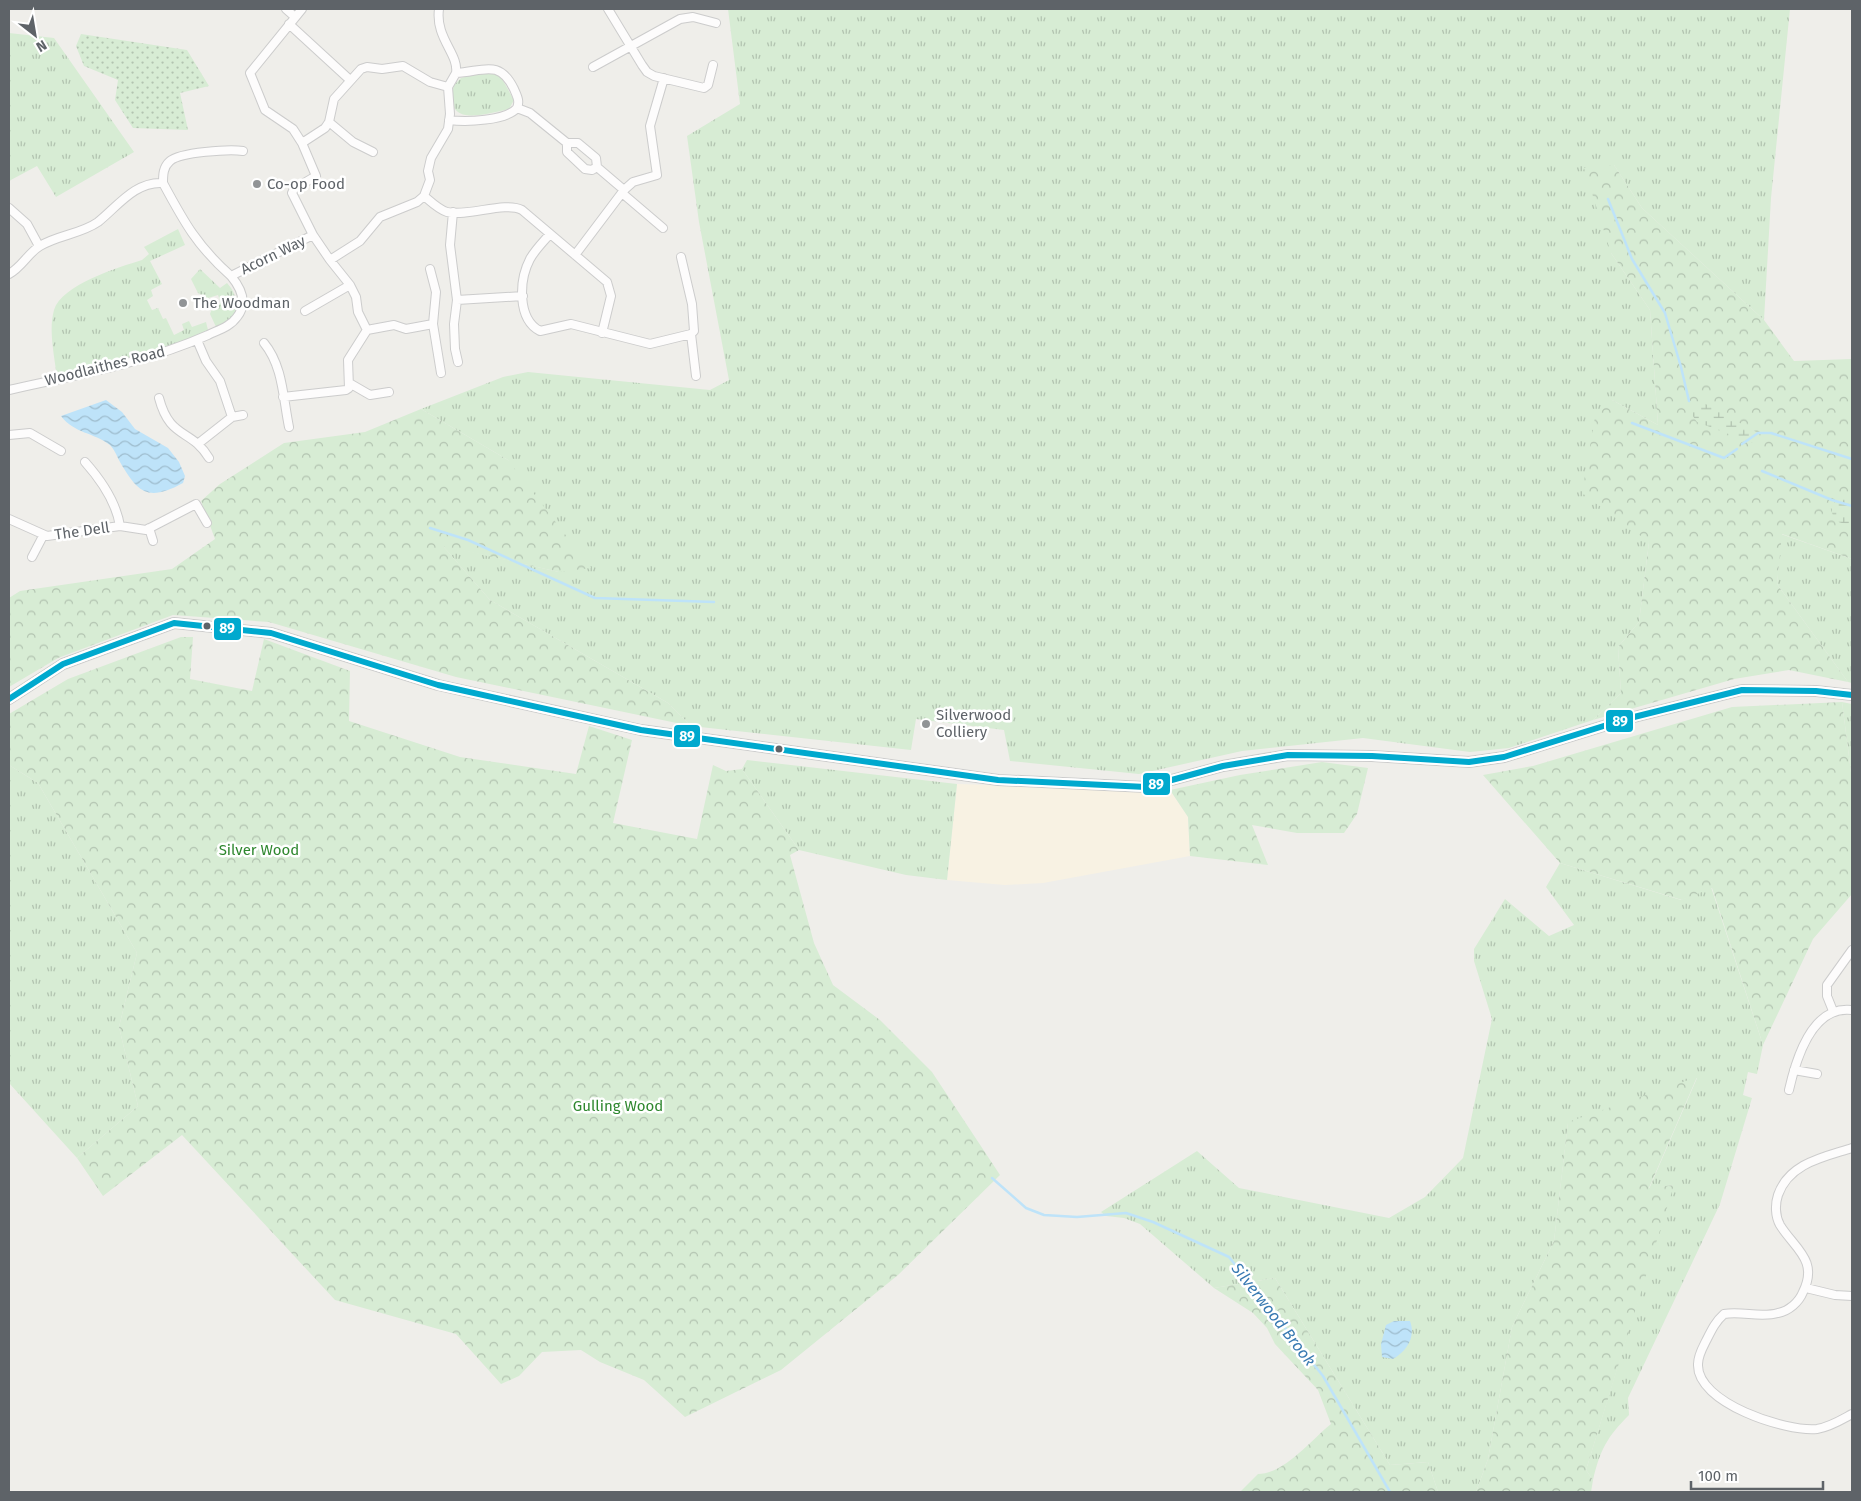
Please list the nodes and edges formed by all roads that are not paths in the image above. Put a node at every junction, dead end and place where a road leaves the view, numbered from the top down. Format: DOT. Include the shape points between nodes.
graph roads {
  1 [pos="286,9"];
  2 [pos="302,9"];
  3 [pos="439,9"];
  4 [pos="608,9"];
  5 [pos="695,9"];
  6 [pos="294,17"];
  7 [pos="692,17"];
  8 [pos="716,23"];
  9 [pos="289,24"];
  10 [pos="630,46"];
  11 [pos="713,65"];
  12 [pos="593,67"];
  13 [pos="456,73"];
  14 [pos="664,78"];
  15 [pos="350,80"];
  16 [pos="448,87"];
  17 [pos="517,108"];
  18 [pos="450,120"];
  19 [pos="329,122"];
  20 [pos="302,143"];
  21 [pos="567,143"];
  22 [pos="243,151"];
  23 [pos="374,152"];
  24 [pos="596,168"];
  25 [pos="163,183"];
  26 [pos="623,191"];
  27 [pos="424,196"];
  28 [pos="9,208"];
  29 [pos="453,212"];
  30 [pos="663,228"];
  31 [pos="550,234"];
  32 [pos="313,236"];
  33 [pos="39,246"];
  34 [pos="575,255"];
  35 [pos="681,258"];
  36 [pos="330,260"];
  37 [pos="430,269"];
  38 [pos="9,274"];
  39 [pos="231,276"];
  40 [pos="350,285"];
  41 [pos="523,296"];
  42 [pos="457,300"];
  43 [pos="305,311"];
  44 [pos="433,324"];
  45 [pos="367,330"];
  46 [pos="602,333"];
  47 [pos="691,334"];
  48 [pos="196,340"];
  49 [pos="264,343"];
  50 [pos="458,362"];
  51 [pos="441,373"];
  52 [pos="696,376"];
  53 [pos="351,384"];
  54 [pos="9,391"];
  55 [pos="389,392"];
  56 [pos="283,397"];
  57 [pos="159,398"];
  58 [pos="243,415"];
  59 [pos="232,417"];
  60 [pos="289,427"];
  61 [pos="9,435"];
  62 [pos="199,443"];
  63 [pos="61,450"];
  64 [pos="209,458"];
  65 [pos="85,462"];
  66 [pos="9,519"];
  67 [pos="207,523"];
  68 [pos="120,526"];
  69 [pos="149,528"];
  70 [pos="43,536"];
  71 [pos="153,541"];
  72 [pos="32,557"];
  73 [pos="1852,695"];
  74 [pos="9,699"];
  75 [pos="1852,950"];
  76 [pos="1852,1010"];
  77 [pos="1833,1011"];
  78 [pos="1794,1070"];
  79 [pos="1817,1074"];
  80 [pos="1789,1090"];
  81 [pos="1852,1148"];
  82 [pos="1806,1288"];
  83 [pos="1852,1296"];
  84 [pos="1852,1414"];
  1 -- 6 [label="street"];
  2 -- 6 [label="street"];
  3 -- 13 [label="street" via="440,30 455,61"];
  4 -- 10 [label="street"];
  5 -- 7 [label="street"];
  6 -- 9 [label="street"];
  7 -- 8 [label="street"];
  7 -- 10 [label="street" via="680,19"];
  9 -- 15 [label="street"];
  9 -- 20 [label="street" via="250,73 265,110 293,129"];
  10 -- 12 [label="street"];
  10 -- 14 [label="street" via="647,72"];
  11 -- 14 [label="street" via="708,85 704,88"];
  13 -- 16 [label="street"];
  13 -- 17 [label="street" via="487,68 502,72 518,100"];
  14 -- 26 [label="street" via="650,126 657,175 633,182"];
  15 -- 16 [label="street" via="367,67 403,66 430,82"];
  15 -- 19 [label="street" via="334,99"];
  16 -- 18 [label="street"];
  17 -- 18 [label="street" via="508,115 480,122"];
  17 -- 21 [label="street" via="538,119"];
  18 -- 27 [label="street" via="431,158 430,180"];
  19 -- 20 [label="street" via="319,133"];
  19 -- 23 [label="street" via="353,142"];
  20 -- 32 [label="street" via="316,176 292,193"];
  21 -- 24 [label="street" via="567,152 585,169"];
  21 -- 24 [label="street" via="578,143 596,158"];
  22 -- 25 [label="street" via="175,157 165,167"];
  24 -- 26 [label="street"];
  25 -- 33 [label="street" via="155,182 132,193 88,227"];
  25 -- 39 [label="street, Acorn Way" via="187,229"];
  26 -- 30 [label="street"];
  26 -- 34 [label="street"];
  27 -- 29 [label="street" via="445,212"];
  27 -- 36 [label="street" via="380,217 360,241"];
  28 -- 33 [label="street" via="27,224"];
  29 -- 31 [label="street" via="517,207"];
  29 -- 42 [label="street" via="450,245"];
  31 -- 34 [label="street"];
  31 -- 41 [label="street" via="530,258"];
  32 -- 36 [label="street"];
  32 -- 39 [label="street, Acorn Way"];
  33 -- 38 [label="street"];
  34 -- 46 [label="street" via="607,282 610,289"];
  35 -- 47 [label="street" via="694,318"];
  36 -- 40 [label="street"];
  37 -- 44 [label="street" via="436,292"];
  39 -- 48 [label="street, Woodlaithes Road" via="243,297 239,316 232,324"];
  40 -- 43 [label="street"];
  40 -- 45 [label="street"];
  41 -- 42 [label="street"];
  41 -- 46 [label="street" via="527,320 540,331 572,324"];
  42 -- 50 [label="street" via="454,324"];
  44 -- 45 [label="street" via="406,329 394,325"];
  44 -- 51 [label="street"];
  45 -- 53 [label="street" via="348,360"];
  46 -- 47 [label="street" via="650,344"];
  47 -- 52 [label="street"];
  48 -- 54 [label="street, Woodlaithes Road" via="131,362"];
  48 -- 59 [label="street" via="220,381"];
  49 -- 56 [label="street" via="280,372"];
  53 -- 55 [label="street" via="366,394"];
  53 -- 56 [label="street" via="346,390"];
  56 -- 60 [label="street"];
  57 -- 62 [label="street" via="169,424"];
  58 -- 59 [label="street"];
  59 -- 62 [label="street"];
  61 -- 63 [label="street" via="33,433"];
  62 -- 64 [label="street"];
  65 -- 68 [label="street" via="104,486 118,512"];
  66 -- 70 [label="street, The Dell"];
  67 -- 69 [label="street, The Dell" via="196,504"];
  68 -- 69 [label="street, The Dell" via="141,530"];
  68 -- 70 [label="street, The Dell"];
  69 -- 71 [label="street"];
  70 -- 72 [label="street, The Dell"];
  73 -- 74 [label="street" via="1742,690 1626,719 1484,761 1288,755 1223,766 1146,787 998,780 641,730 438,685 271,633 174,622 63,664"];
  75 -- 77 [label="street" via="1827,985"];
  76 -- 77 [label="street"];
  77 -- 78 [label="street" via="1820,1022 1800,1050"];
  78 -- 79 [label="street"];
  78 -- 80 [label="street"];
  81 -- 82 [label="street" via="1804,1165 1785,1181 1778,1196 1776,1210 1779,1222 1806,1260"];
  82 -- 83 [label="street"];
  82 -- 84 [label="street" via="1794,1304 1777,1314 1724,1314 1718,1319 1700,1354 1700,1374 1714,1394 1723,1400 1786,1427 1818,1428 1833,1425"];
}
